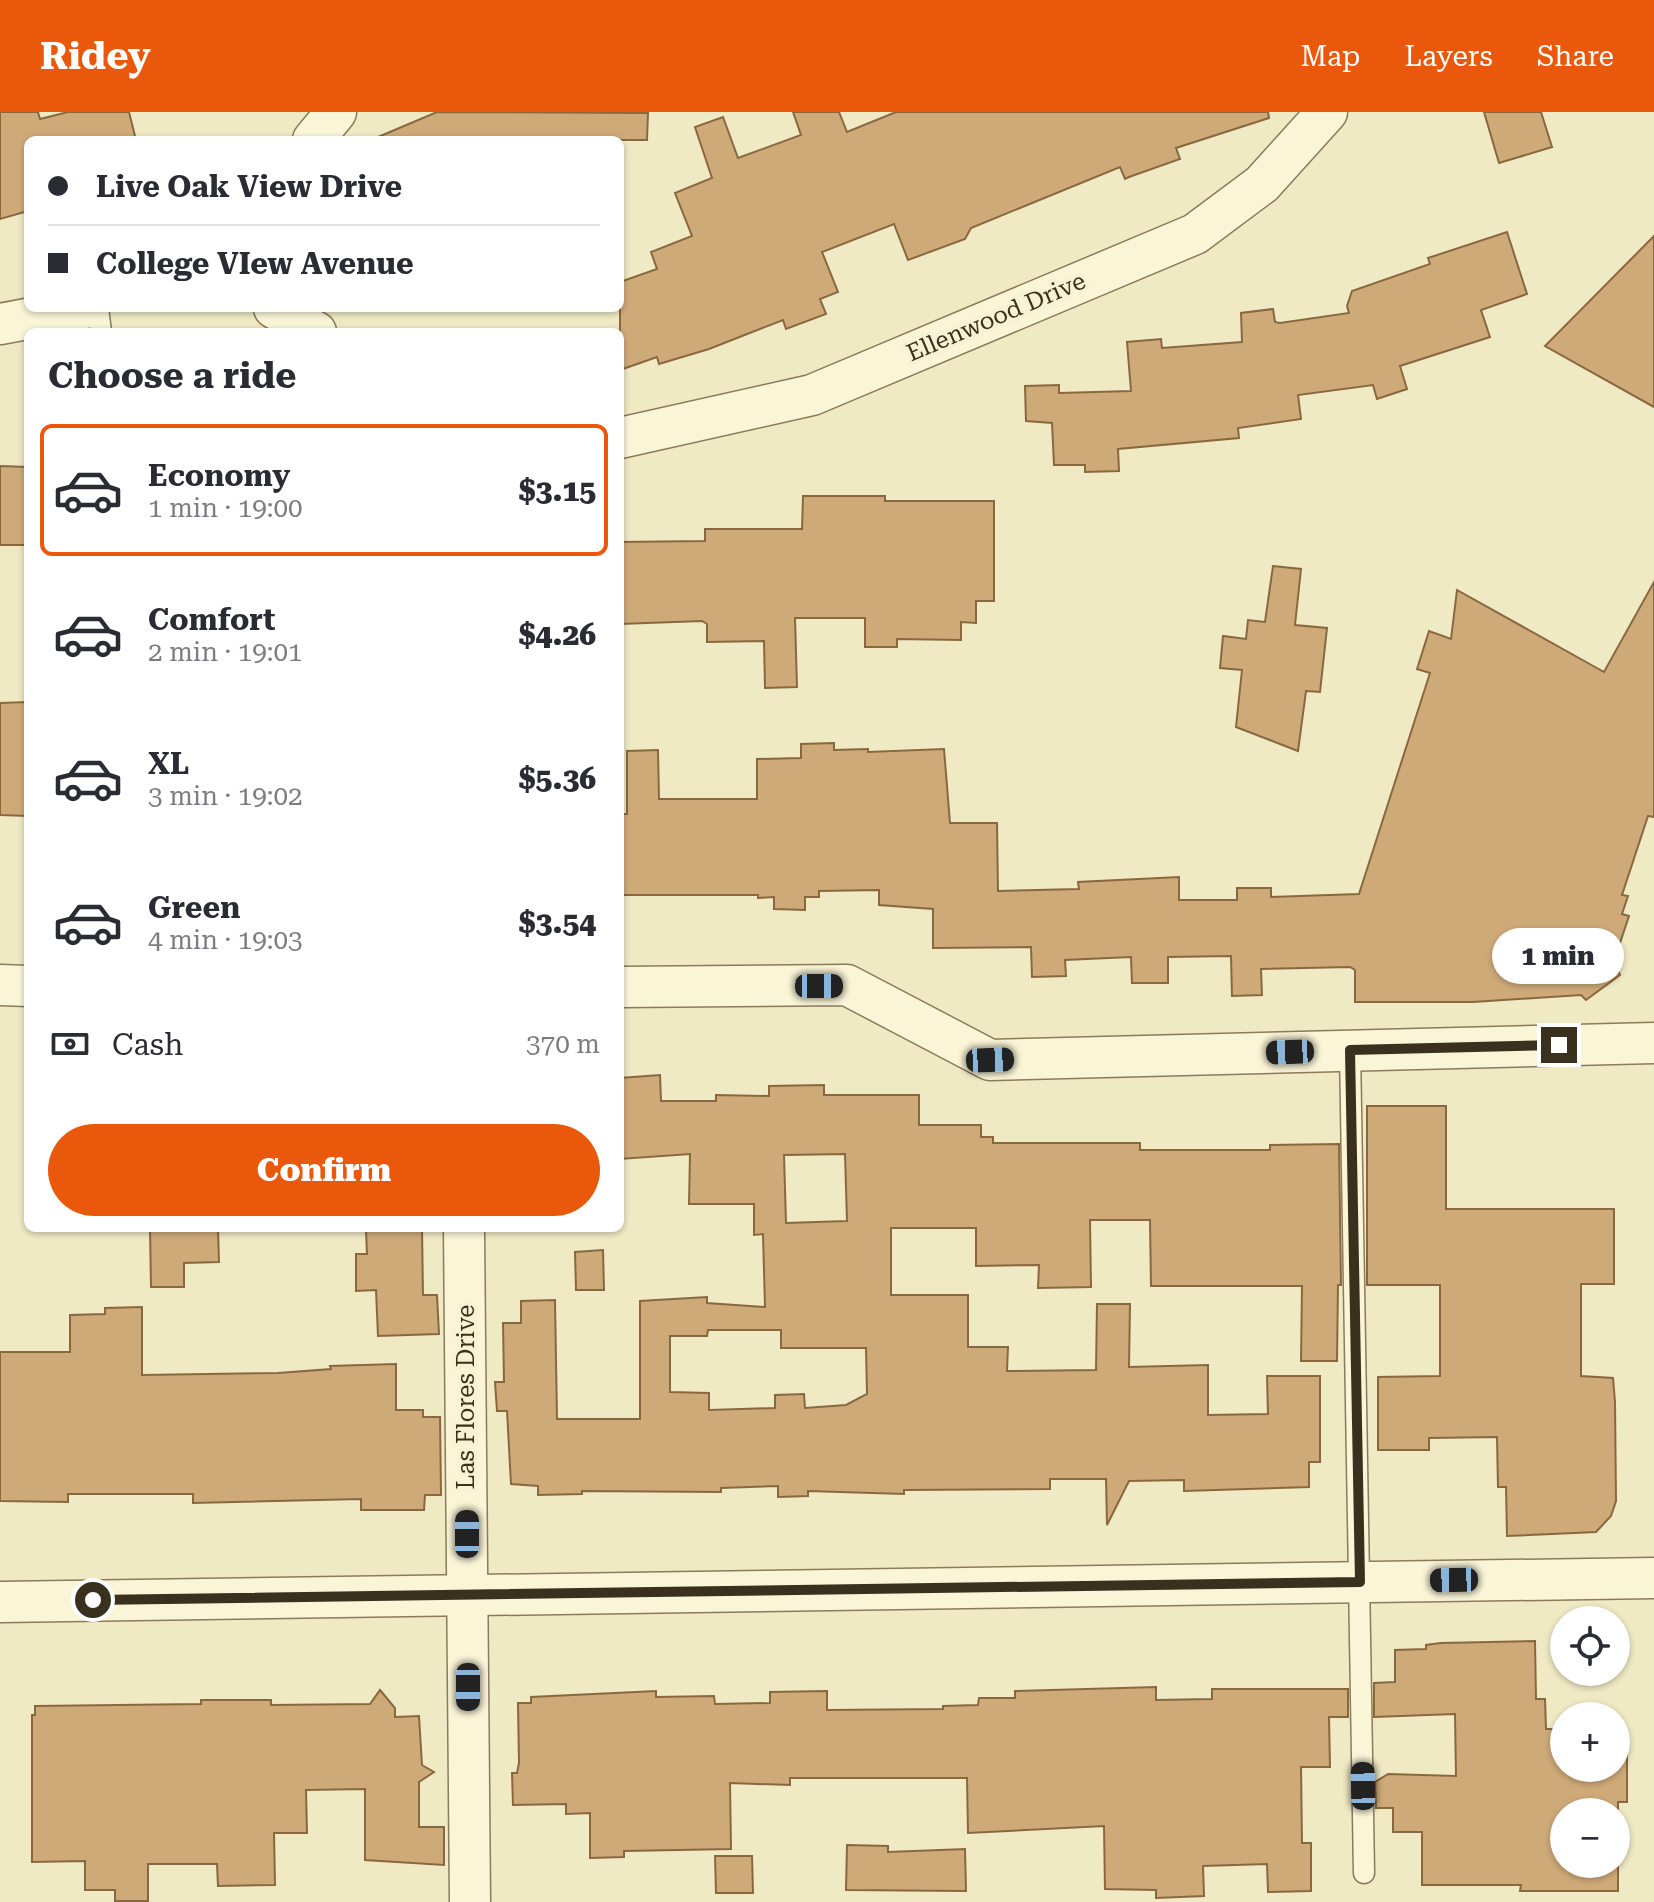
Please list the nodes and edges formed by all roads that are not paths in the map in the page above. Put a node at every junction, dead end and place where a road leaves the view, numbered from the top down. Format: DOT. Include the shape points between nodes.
graph roads {
  1 [pos="336,112"];
  2 [pos="1327,112"];
  3 [pos="316,136"];
  4 [pos="64,312"];
  5 [pos="281,312"];
  6 [pos="0,324"];
  7 [pos="309,328"];
  8 [pos="624,437"];
  9 [pos="0,985"];
  10 [pos="24,986"];
  11 [pos="624,987"];
  12 [pos="1654,1043"];
  13 [pos="1350,1050"];
  14 [pos="464,1232"];
  15 [pos="1654,1578"];
  16 [pos="1360,1582"];
  17 [pos="467,1595"];
  18 [pos="0,1602"];
  19 [pos="1364,1873"];
  20 [pos="470,1902"];
  1 -- 3 [label="street"];
  2 -- 8 [label="street, Ellenwood Drive" via="1262,184 1195,234 812,395"];
  4 -- 6 [label="street"];
  5 -- 7 [label="street"];
  9 -- 10 [label="street"];
  11 -- 13 [label="street" via="847,985 990,1060"];
  12 -- 13 [label="street"];
  13 -- 16 [label="lane"];
  14 -- 17 [label="street, Las Flores Drive"];
  15 -- 16 [label="street"];
  16 -- 17 [label="street"];
  16 -- 19 [label="lane"];
  17 -- 18 [label="street"];
  17 -- 20 [label="street, Las Flores Drive"];
}
